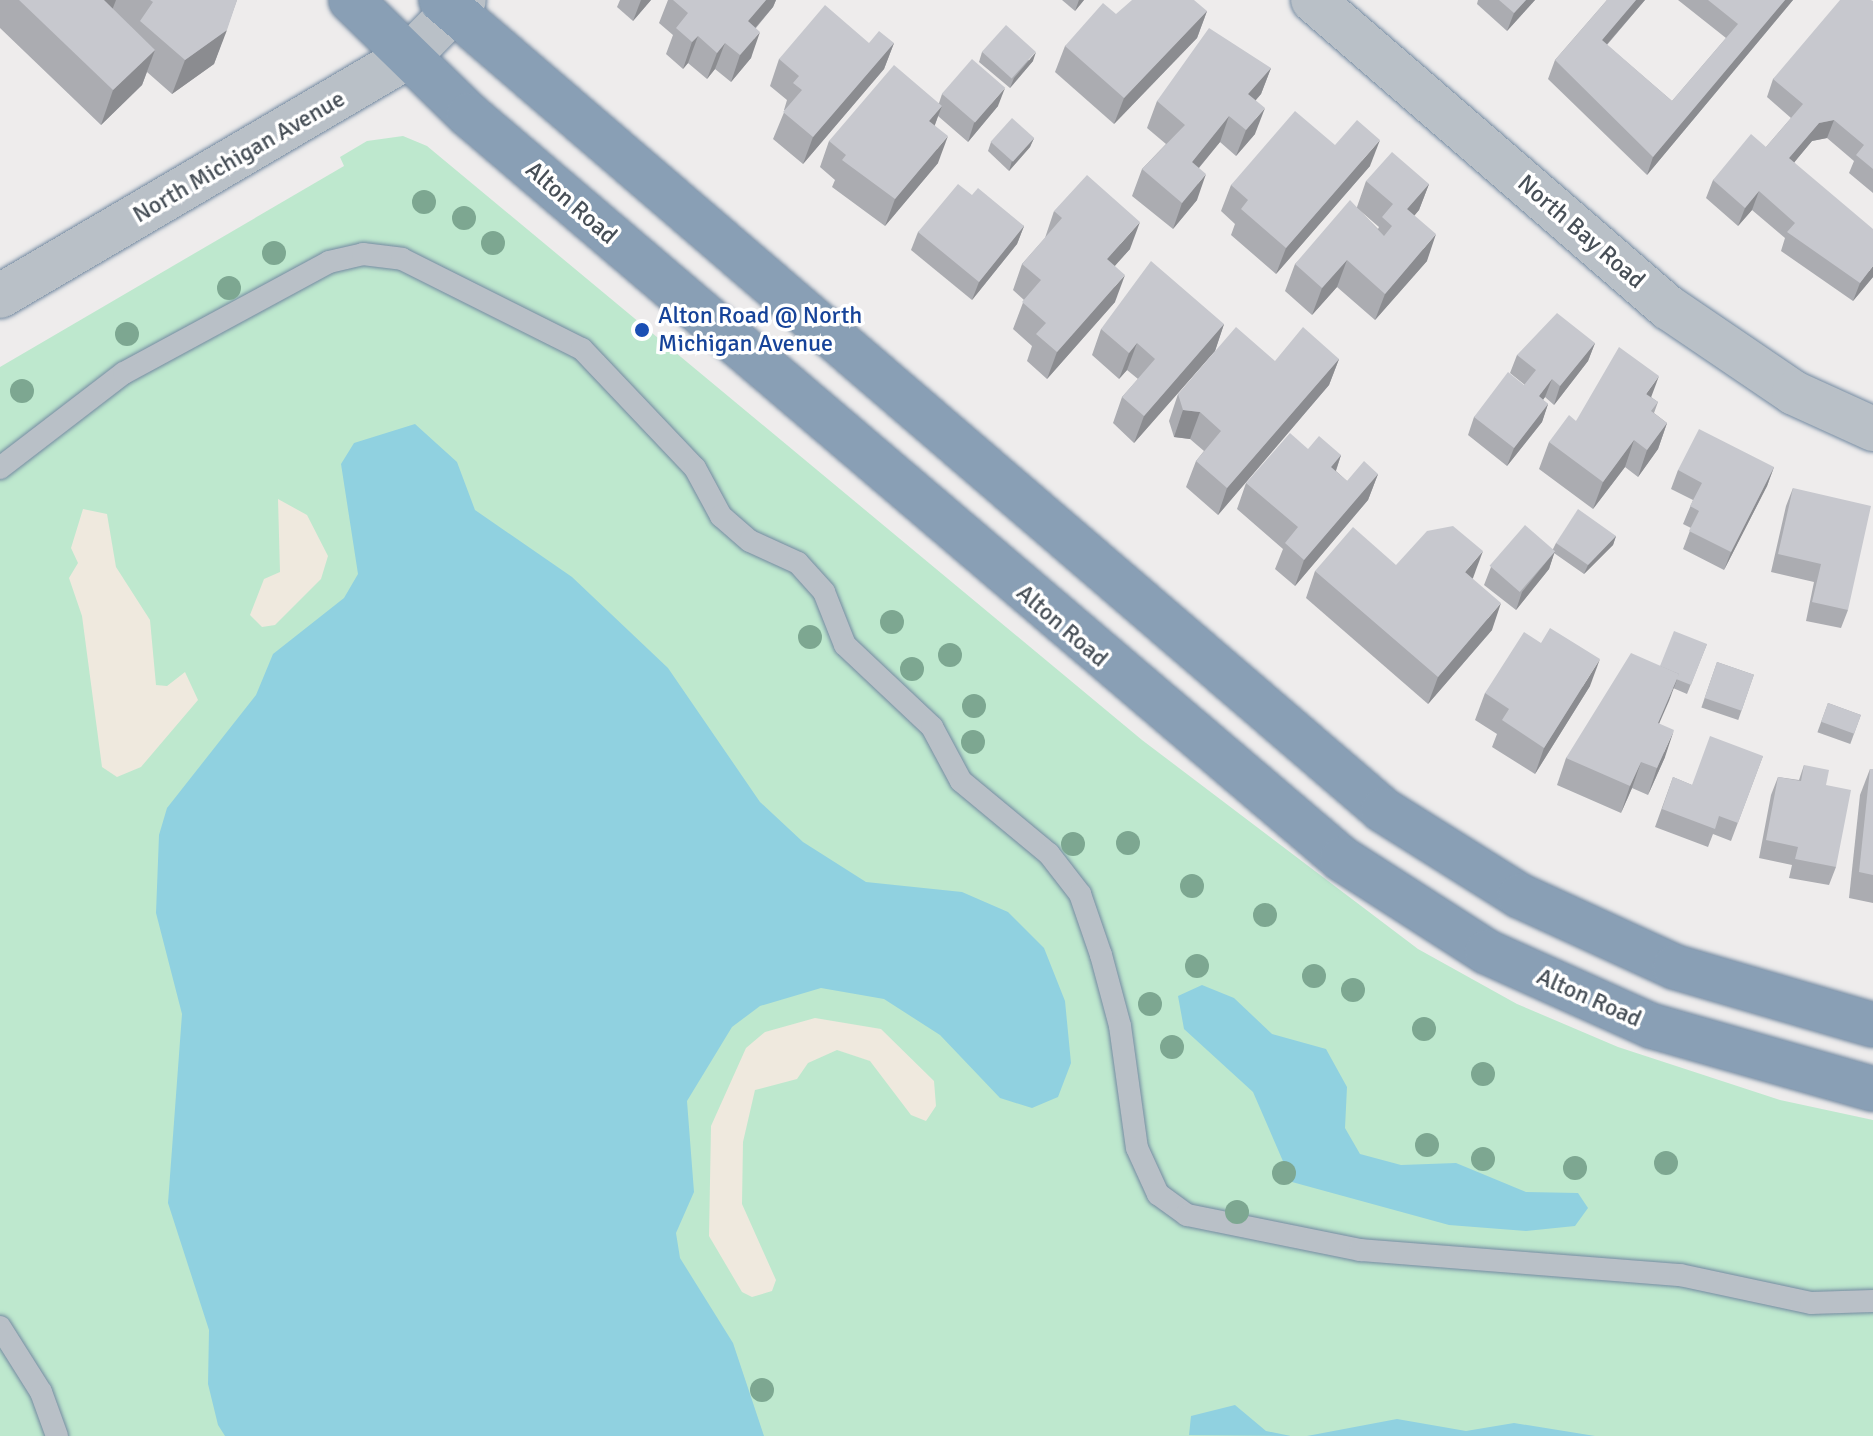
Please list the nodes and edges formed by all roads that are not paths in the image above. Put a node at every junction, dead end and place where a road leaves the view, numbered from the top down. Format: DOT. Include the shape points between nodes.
graph roads {
  1 [pos="351,0"];
  2 [pos="1313,0"];
  3 [pos="452,4"];
  4 [pos="409,56"];
  5 [pos="0,296"];
  6 [pos="1873,429"];
  7 [pos="0,468"];
  8 [pos="1261,711"];
  9 [pos="1217,759"];
  10 [pos="1873,1025"];
  11 [pos="1873,1089"];
  12 [pos="1873,1301"];
  13 [pos="0,1327"];
  14 [pos="57,1436"];
  1 -- 4 [label="highway, Alton Road"];
  2 -- 6 [label="street, North Bay Road" via="1669,308 1794,393"];
  3 -- 4 [label="street, North Michigan Avenue"];
  3 -- 8 [label="highway"];
  4 -- 5 [label="street, North Michigan Avenue"];
  4 -- 9 [label="highway, Alton Road"];
  7 -- 12 [label="lane" via="124,373 329,262 363,254 402,259 582,349 695,468 721,516 807,573 824,592 845,645 932,727 961,781 1049,854 1080,894 1101,955 1120,1026 1137,1148 1158,1194 1187,1215 1453,1261 1680,1275 1811,1303"];
  8 -- 9 [label="highway"];
  8 -- 10 [label="highway" via="1383,810 1520,896 1675,967"];
  9 -- 11 [label="highway, Alton Road" via="1342,859 1487,952 1652,1026"];
  13 -- 14 [label="lane" via="41,1392"];
}
